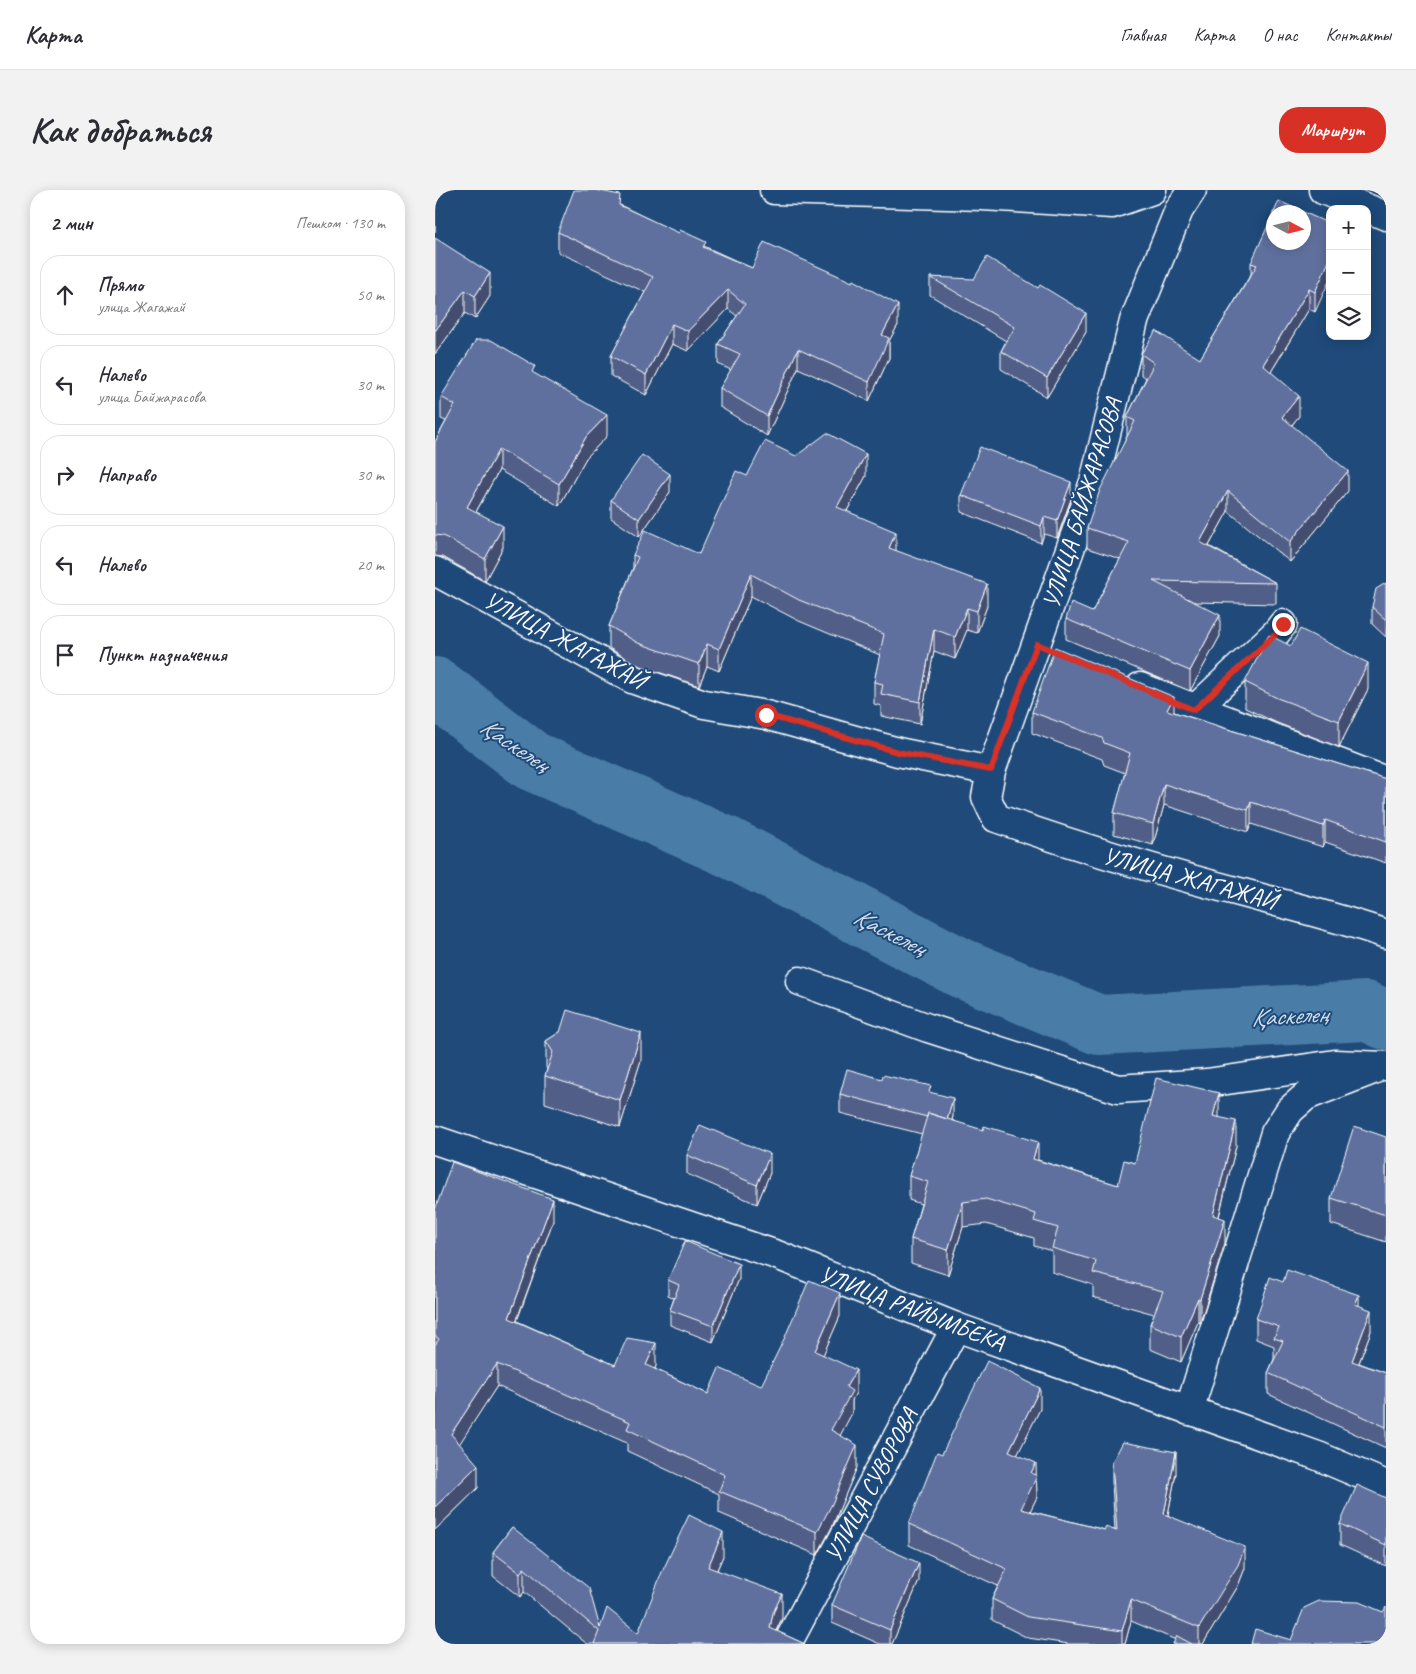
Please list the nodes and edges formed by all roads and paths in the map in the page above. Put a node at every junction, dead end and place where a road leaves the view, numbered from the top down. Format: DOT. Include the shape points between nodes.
graph roads {
  1 [pos="774,190"];
  2 [pos="1152,190"];
  3 [pos="1191,190"];
  4 [pos="1323,190"];
  5 [pos="1386,216"];
  6 [pos="435,571"];
  7 [pos="1283,624"];
  8 [pos="1037,644"];
  9 [pos="1064,655"];
  10 [pos="1118,678"];
  11 [pos="1194,710"];
  12 [pos="991,770"];
  13 [pos="1386,781"];
  14 [pos="996,818"];
  15 [pos="1386,934"];
  16 [pos="800,981"];
  17 [pos="1386,1066"];
  18 [pos="435,1140"];
  19 [pos="956,1327"];
  20 [pos="1189,1411"];
  21 [pos="1386,1485"];
  22 [pos="787,1644"];
  1 -- 2 [label="street" via="982,196 1112,204"];
  3 -- 8 [label="street, УЛИЦА БАЙЖАРАСОВА" via="1179,210 1134,321 1093,482"];
  4 -- 5 [label="street"];
  6 -- 12 [label="street, УЛИЦА ЖАГАЖАЙ" via="641,682 704,704 766,715 898,752"];
  7 -- 11 [label="street"];
  8 -- 9 [label="street"];
  8 -- 12 [label="street, УЛИЦА БАЙЖАРАСОВА"];
  10 -- 11 [label="street"];
  11 -- 13 [label="street"];
  12 -- 14 [label="street, УЛИЦА БАЙЖАРАСОВА" via="986,797"];
  14 -- 15 [label="street, УЛИЦА ЖАГАЖАЙ" via="1073,845 1334,916"];
  16 -- 17 [label="street" via="928,1028 1118,1089 1207,1083 1335,1064"];
  17 -- 20 [label="street" via="1306,1096 1290,1110 1275,1133"];
  18 -- 19 [label="street, УЛИЦА РАЙЫМБЕКА" via="777,1255"];
  19 -- 20 [label="street, УЛИЦА РАЙЫМБЕКА"];
  19 -- 22 [label="street, УЛИЦА СУВОРОВА"];
  20 -- 21 [label="street, УЛИЦА РАЙЫМБЕКА" via="1318,1456"];
}
